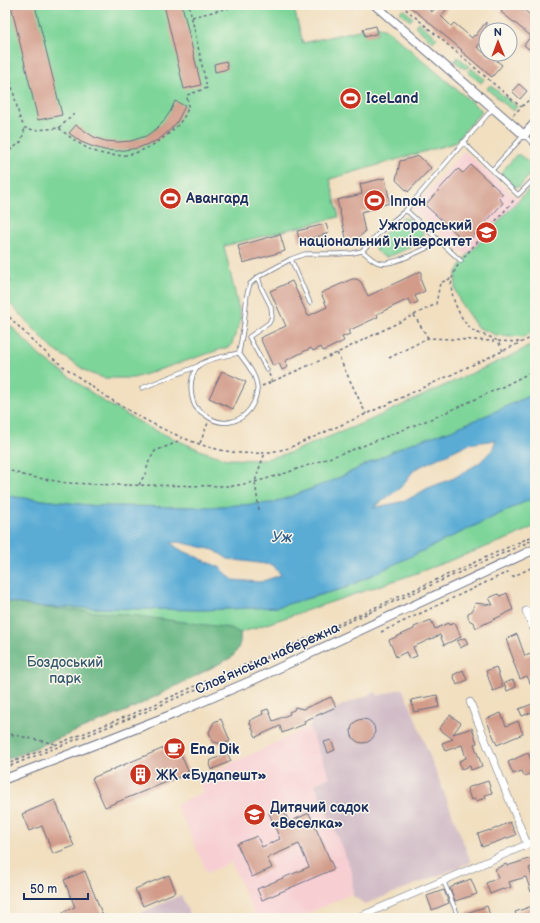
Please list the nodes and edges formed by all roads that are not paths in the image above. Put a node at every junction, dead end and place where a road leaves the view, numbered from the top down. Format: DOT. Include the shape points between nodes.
graph roads {
  1 [pos="374,5"];
  2 [pos="493,108"];
  3 [pos="535,123"];
  4 [pos="524,135"];
  5 [pos="463,142"];
  6 [pos="535,146"];
  7 [pos="492,170"];
  8 [pos="535,178"];
  9 [pos="406,210"];
  10 [pos="439,240"];
  11 [pos="362,250"];
  12 [pos="291,259"];
  13 [pos="461,261"];
  14 [pos="258,277"];
  15 [pos="310,303"];
  16 [pos="238,353"];
  17 [pos="198,366"];
  18 [pos="267,370"];
  19 [pos="142,388"];
  20 [pos="535,548"];
  21 [pos="526,611"];
  22 [pos="535,632"];
  23 [pos="470,702"];
  24 [pos="5,779"];
  25 [pos="535,841"];
  26 [pos="527,844"];
  27 [pos="443,880"];
  28 [pos="357,918"];
  29 [pos="458,918"];
  1 -- 2 [label="street"];
  2 -- 4 [label="street"];
  2 -- 5 [label="lane"];
  3 -- 4 [label="street"];
  4 -- 6 [label="lane"];
  4 -- 7 [label="lane"];
  5 -- 7 [label="lane"];
  5 -- 9 [label="lane"];
  7 -- 8 [label="lane" via="518,195"];
  9 -- 10 [label="lane"];
  9 -- 11 [label="lane"];
  10 -- 11 [label="lane" via="391,263 381,264 372,260"];
  10 -- 13 [label="lane"];
  11 -- 12 [label="lane" via="340,254 305,254"];
  12 -- 14 [label="lane"];
  12 -- 15 [label="lane"];
  14 -- 16 [label="lane" via="250,284 247,294"];
  14 -- 18 [label="lane" via="271,307 272,317 269,323 250,337"];
  16 -- 17 [label="lane"];
  16 -- 17 [label="lane" via="254,375 258,388 251,408 243,417 232,422 210,420 195,407 191,394 191,380"];
  17 -- 19 [label="lane"];
  20 -- 24 [label="street, Словʼянська набережна" via="253,680 170,716"];
  21 -- 22 [label="street"];
  23 -- 26 [label="street"];
  25 -- 26 [label="street"];
  26 -- 27 [label="street"];
  27 -- 28 [label="street"];
  27 -- 29 [label="lane"];
}
